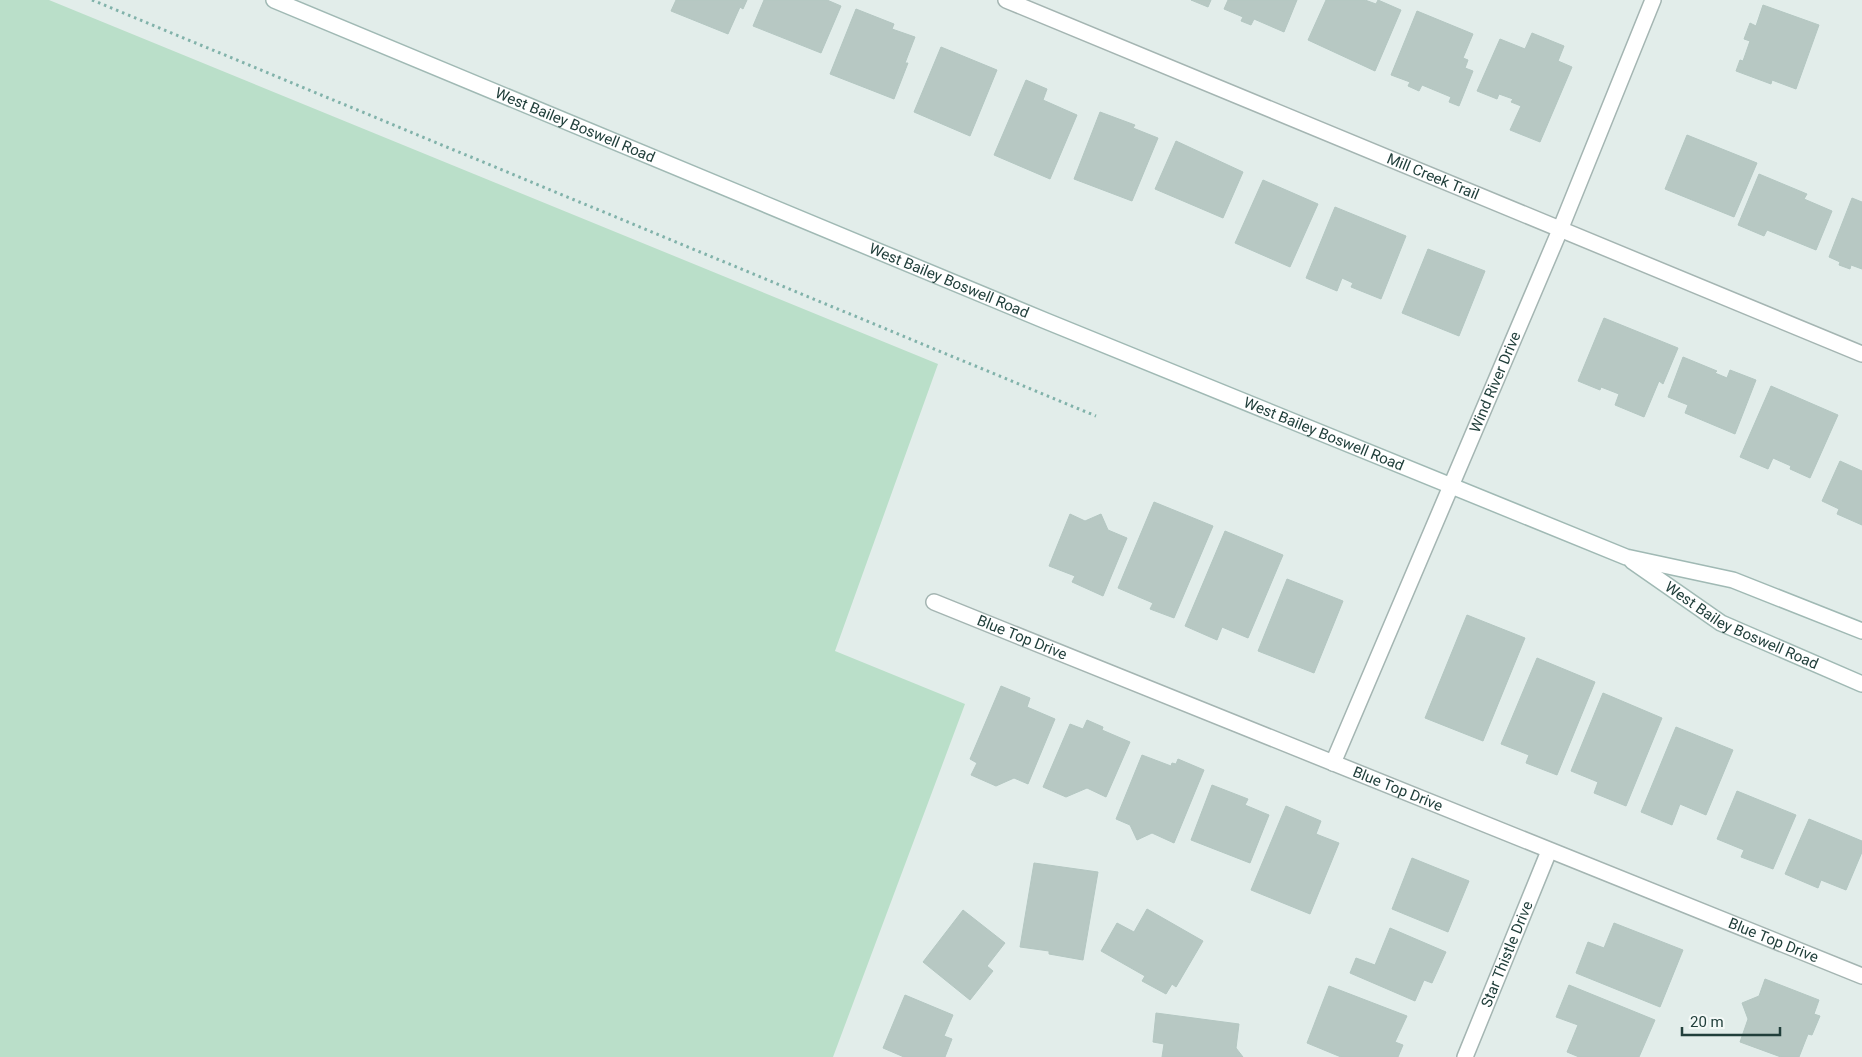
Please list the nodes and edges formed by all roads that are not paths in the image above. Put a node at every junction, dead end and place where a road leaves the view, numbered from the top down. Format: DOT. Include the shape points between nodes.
graph roads {
  1 [pos="274,0"];
  2 [pos="1006,0"];
  3 [pos="1653,0"];
  4 [pos="1560,230"];
  5 [pos="1862,354"];
  6 [pos="1450,484"];
  7 [pos="1626,558"];
  8 [pos="934,602"];
  9 [pos="1862,631"];
  10 [pos="1862,684"];
  11 [pos="1333,763"];
  12 [pos="1550,851"];
  13 [pos="1862,976"];
  14 [pos="1465,1057"];
  1 -- 6 [label="street, West Bailey Boswell Road" via="1046,321"];
  2 -- 4 [label="street, Mill Creek Trail"];
  3 -- 4 [label="street, Wind River Drive"];
  4 -- 5 [label="street, Mill Creek Trail"];
  4 -- 6 [label="street, Wind River Drive"];
  6 -- 7 [label="street, West Bailey Boswell Road"];
  6 -- 11 [label="street, Wind River Drive"];
  7 -- 9 [label="street, West Bailey Boswell Road" via="1733,580"];
  7 -- 10 [label="street, West Bailey Boswell Road" via="1721,623"];
  8 -- 11 [label="street, Blue Top Drive"];
  11 -- 12 [label="street, Blue Top Drive"];
  12 -- 13 [label="street, Blue Top Drive"];
  12 -- 14 [label="street, Star Thistle Drive"];
}
